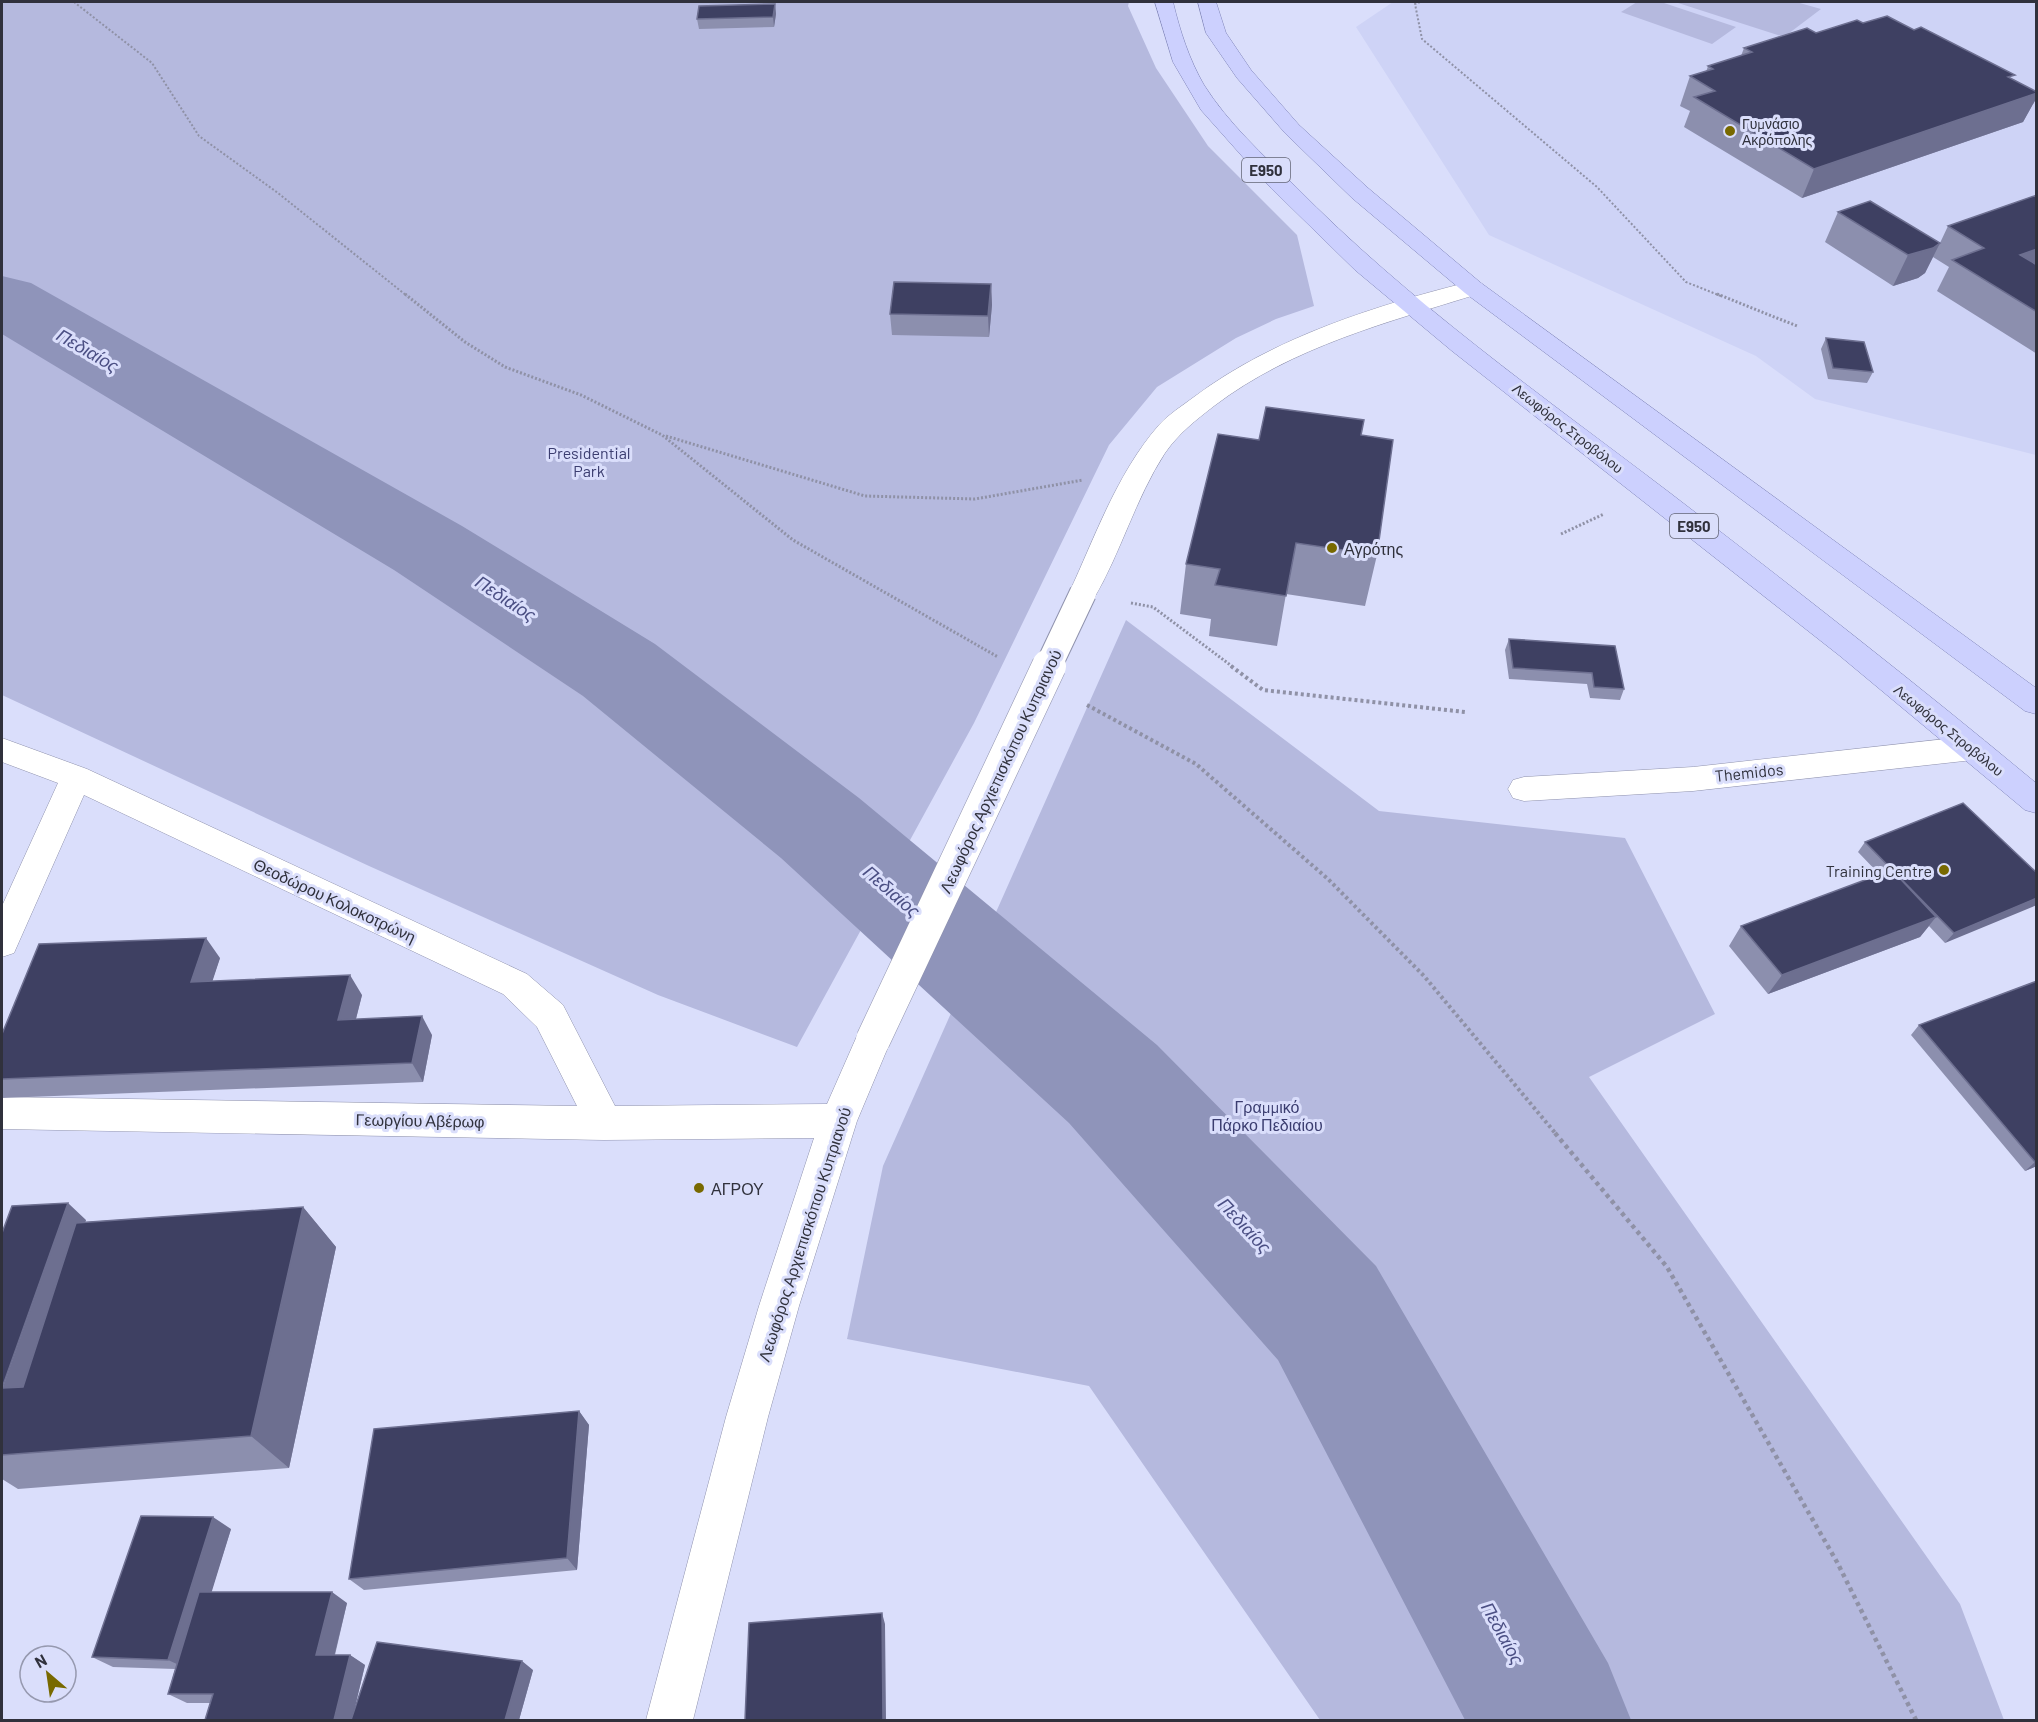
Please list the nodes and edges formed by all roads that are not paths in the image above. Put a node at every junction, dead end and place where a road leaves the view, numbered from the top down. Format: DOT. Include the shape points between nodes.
graph roads {
  1 [pos="1164,2"];
  2 [pos="1206,2"];
  3 [pos="1473,288"];
  4 [pos="1412,307"];
  5 [pos="2037,703"];
  6 [pos="1973,748"];
  7 [pos="2,750"];
  8 [pos="76,777"];
  9 [pos="1524,789"];
  10 [pos="2037,801"];
  11 [pos="2,943"];
  12 [pos="2,1113"];
  13 [pos="838,1121"];
  14 [pos="604,1123"];
  15 [pos="670,1720"];
  1 -- 4 [label="main road, Λεωφόρος Στροβόλου / E950" via="1172,36 1192,82 1237,140 1304,210"];
  2 -- 3 [label="main road, E950" via="1216,33 1244,74 1292,129 1360,193"];
  3 -- 4 [label="street, Λεωφόρος Αρχιεπισκόπου Κυπριανού"];
  3 -- 5 [label="main road, E950"];
  4 -- 6 [label="main road, Λεωφόρος Στροβόλου / E950"];
  4 -- 13 [label="street, Λεωφόρος Αρχιεπισκόπου Κυπριανού, bridge" via="1296,347 1242,373 1169,430 1141,470"];
  6 -- 9 [label="street, Themidos" via="1693,779"];
  6 -- 10 [label="main road, Λεωφόρος Στροβόλου / E950"];
  7 -- 8 [label="street, Θεοδώρου Κολοκοτρώνη"];
  8 -- 11 [label="street"];
  8 -- 14 [label="street, Θεοδώρου Κολοκοτρώνη" via="515,984 550,1016"];
  12 -- 14 [label="street, Γεωργίου Αβέρωφ"];
  13 -- 14 [label="street, Γεωργίου Αβέρωφ"];
  13 -- 15 [label="street, Λεωφόρος Αρχιεπισκόπου Κυπριανού" via="747,1417"];
}
